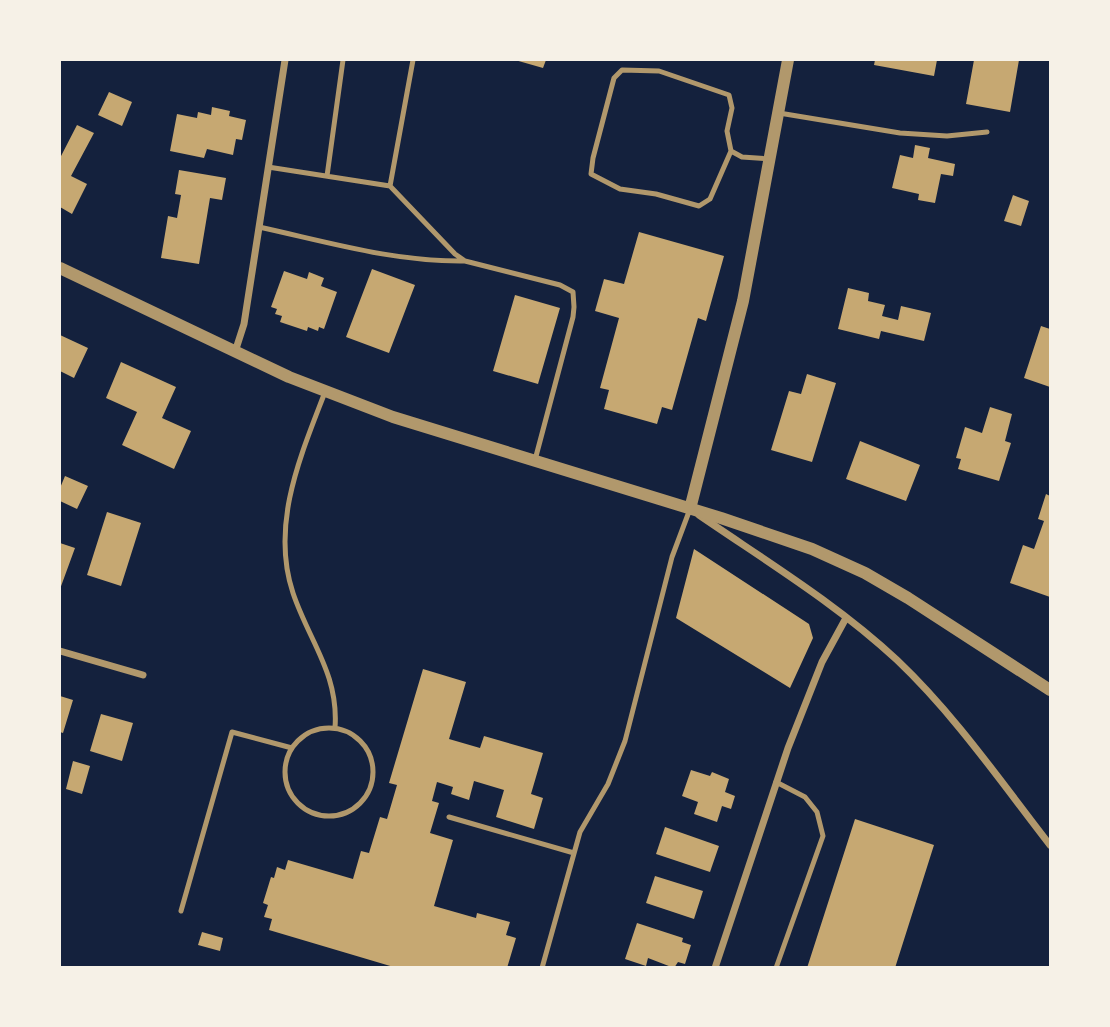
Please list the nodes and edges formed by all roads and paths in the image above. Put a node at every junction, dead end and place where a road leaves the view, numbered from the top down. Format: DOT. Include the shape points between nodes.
graph roads {
  1 [pos="285,60"];
  2 [pos="343,60"];
  3 [pos="413,60"];
  4 [pos="788,60"];
  5 [pos="778,113"];
  6 [pos="987,132"];
  7 [pos="731,151"];
  8 [pos="770,159"];
  9 [pos="268,167"];
  10 [pos="327,176"];
  11 [pos="390,186"];
  12 [pos="259,227"];
  13 [pos="465,261"];
  14 [pos="60,268"];
  15 [pos="235,352"];
  16 [pos="325,392"];
  17 [pos="534,462"];
  18 [pos="690,509"];
  19 [pos="846,618"];
  20 [pos="60,651"];
  21 [pos="143,675"];
  22 [pos="1051,690"];
  23 [pos="335,728"];
  24 [pos="292,748"];
  25 [pos="776,782"];
  26 [pos="449,817"];
  27 [pos="1051,845"];
  28 [pos="574,853"];
  29 [pos="181,911"];
  30 [pos="542,968"];
  31 [pos="715,968"];
  32 [pos="776,968"];
  1 -- 9 [label="street"];
  2 -- 10 [label="lane"];
  3 -- 11 [label="lane"];
  4 -- 5 [label="street"];
  5 -- 6 [label="lane" via="901,133 947,136"];
  5 -- 8 [label="street"];
  7 -- 7 [label="lane" via="729,95 659,71 622,70 614,78 591,174 620,189 699,206 710,199"];
  7 -- 8 [label="lane" via="741,157"];
  8 -- 18 [label="street" via="743,301"];
  9 -- 10 [label="lane"];
  9 -- 12 [label="street"];
  10 -- 11 [label="lane"];
  11 -- 13 [label="lane"];
  12 -- 13 [label="lane" via="395,257"];
  12 -- 15 [label="street" via="244,324"];
  13 -- 17 [label="lane" via="573,292 573,317"];
  14 -- 15 [label="street"];
  15 -- 16 [label="street"];
  16 -- 17 [label="street"];
  16 -- 23 [label="lane" via="293,481 285,539 293,592 337,705"];
  17 -- 18 [label="street"];
  18 -- 19 [label="street"];
  18 -- 22 [label="street" via="783,538 865,573"];
  18 -- 28 [label="lane" via="675,547 625,741"];
  19 -- 25 [label="street" via="822,662"];
  19 -- 27 [label="street" via="928,693"];
  20 -- 21 [label="street"];
  23 -- 24 [label="lane" via="315,730"];
  23 -- 24 [label="lane" via="363,742 374,770 372,788 351,812 331,817 310,813 295,801 285,774"];
  24 -- 29 [label="lane" via="232,732"];
  25 -- 31 [label="street"];
  25 -- 32 [label="lane" via="805,797 817,812 823,836"];
  26 -- 28 [label="lane"];
  28 -- 30 [label="lane"];
}
